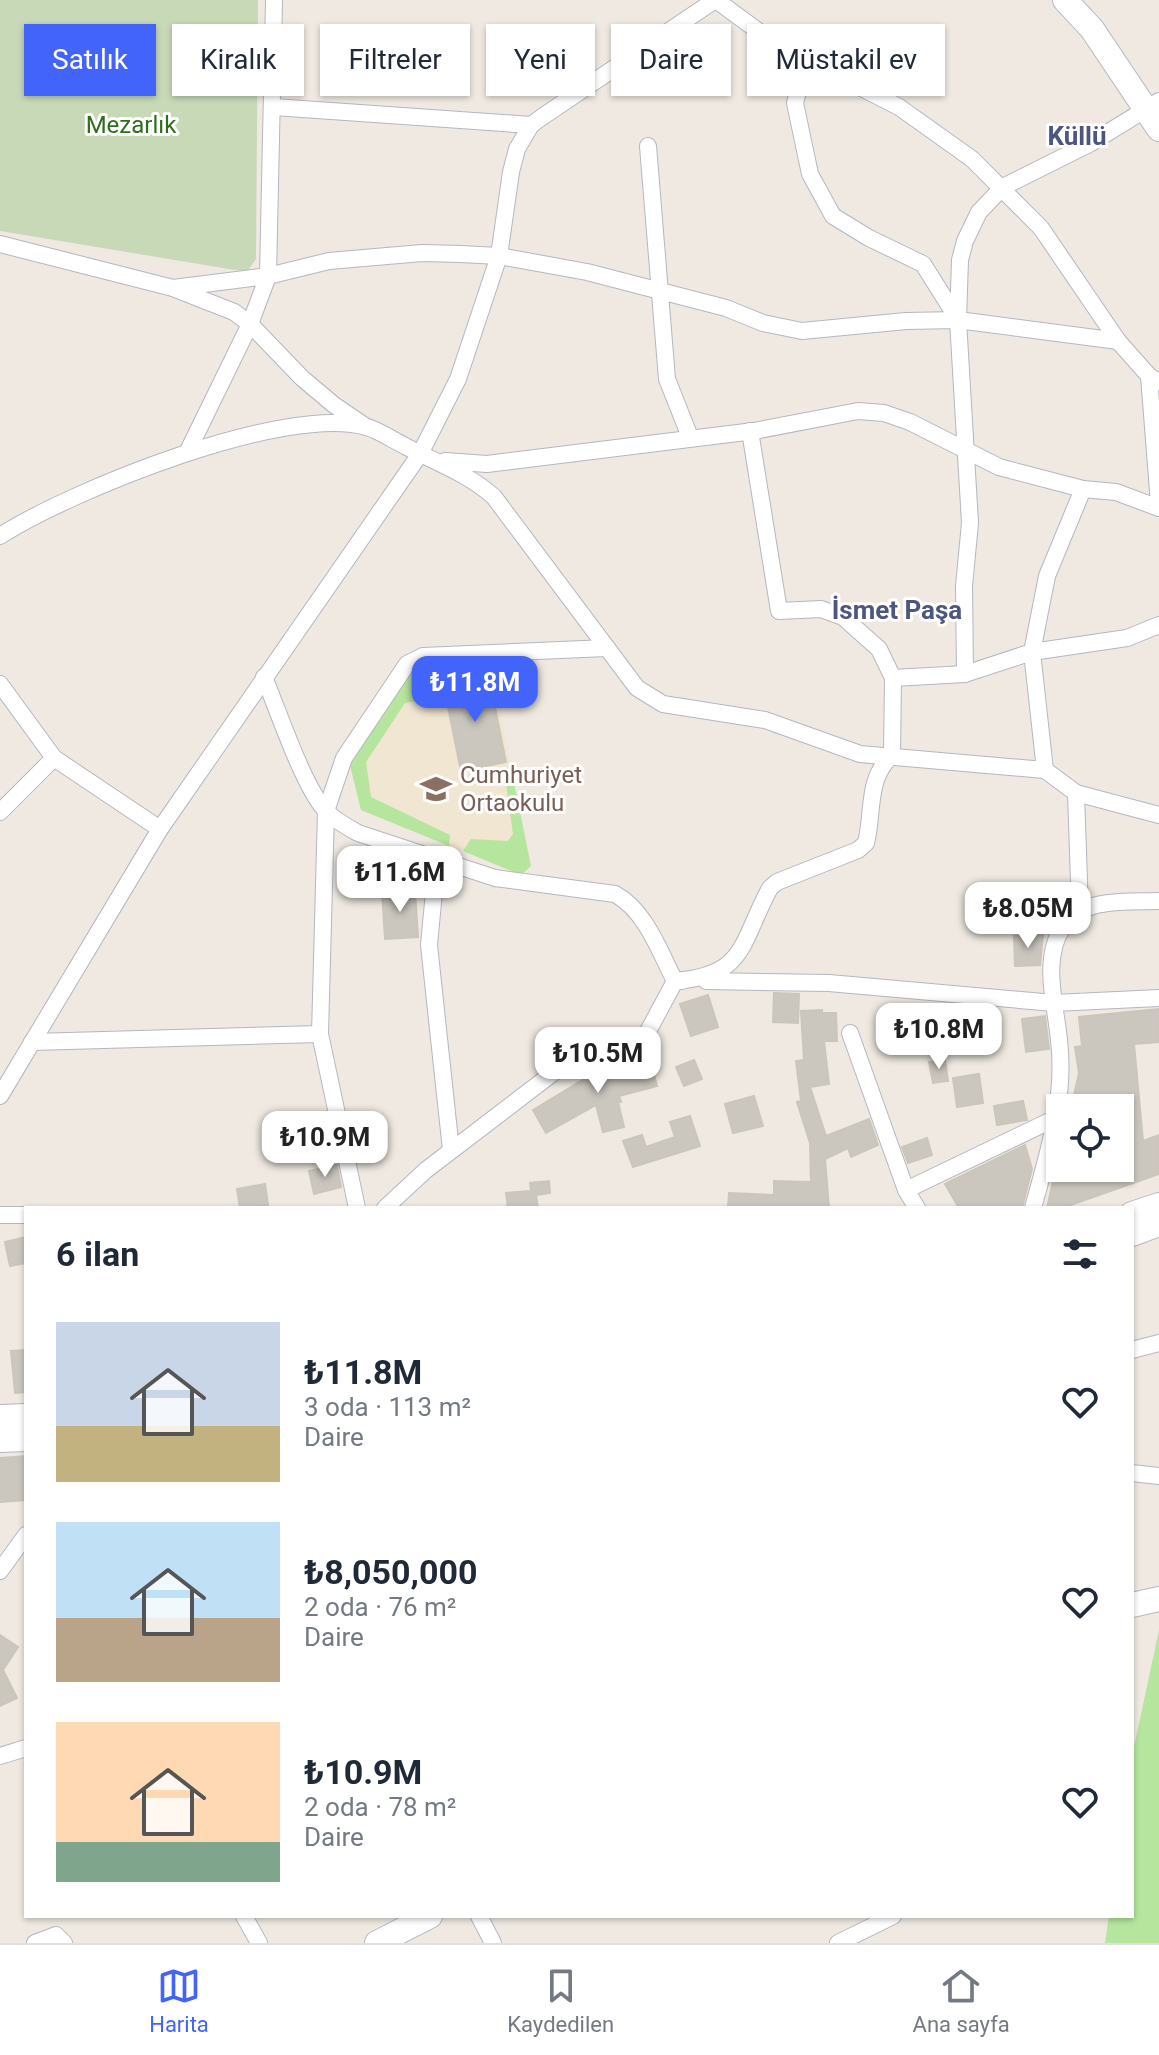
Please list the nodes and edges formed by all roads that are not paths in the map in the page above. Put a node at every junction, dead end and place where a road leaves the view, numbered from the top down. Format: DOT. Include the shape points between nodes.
graph roads {
  1 [pos="274,0"];
  2 [pos="716,0"];
  3 [pos="1065,0"];
  4 [pos="749,24"];
  5 [pos="797,96"];
  6 [pos="877,96"];
  7 [pos="274,107"];
  8 [pos="1155,112"];
  9 [pos="531,125"];
  10 [pos="648,146"];
  11 [pos="1003,187"];
  12 [pos="0,244"];
  13 [pos="499,256"];
  14 [pos="268,276"];
  15 [pos="173,288"];
  16 [pos="658,290"];
  17 [pos="958,320"];
  18 [pos="250,324"];
  19 [pos="1118,341"];
  20 [pos="1154,379"];
  21 [pos="366,427"];
  22 [pos="750,431"];
  23 [pos="690,437"];
  24 [pos="966,452"];
  25 [pos="187,453"];
  26 [pos="420,454"];
  27 [pos="1083,489"];
  28 [pos="1159,506"];
  29 [pos="0,536"];
  30 [pos="1159,625"];
  31 [pos="607,648"];
  32 [pos="1032,652"];
  33 [pos="965,674"];
  34 [pos="264,677"];
  35 [pos="893,678"];
  36 [pos="0,684"];
  37 [pos="892,755"];
  38 [pos="54,758"];
  39 [pos="1045,770"];
  40 [pos="1076,793"];
  41 [pos="326,811"];
  42 [pos="0,812"];
  43 [pos="1159,815"];
  44 [pos="160,829"];
  45 [pos="437,860"];
  46 [pos="1159,901"];
  47 [pos="1080,911"];
  48 [pos="675,981"];
  49 [pos="1159,998"];
  50 [pos="1054,1003"];
  51 [pos="850,1033"];
  52 [pos="320,1034"];
  53 [pos="32,1042"];
  54 [pos="1059,1094"];
  55 [pos="0,1096"];
  56 [pos="1046,1123"];
  57 [pos="451,1150"];
  58 [pos="1046,1161"];
  59 [pos="906,1190"];
  60 [pos="1159,1205"];
  61 [pos="357,1206"];
  62 [pos="387,1206"];
  63 [pos="916,1206"];
  64 [pos="1034,1206"];
  65 [pos="1134,1213"];
  66 [pos="0,1215"];
  67 [pos="24,1215"];
  68 [pos="1159,1224"];
  69 [pos="1134,1233"];
  70 [pos="1159,1343"];
  71 [pos="1134,1349"];
  72 [pos="24,1416"];
  73 [pos="0,1417"];
  74 [pos="24,1439"];
  75 [pos="0,1440"];
  76 [pos="1134,1473"];
  77 [pos="1159,1476"];
  78 [pos="24,1538"];
  79 [pos="0,1571"];
  80 [pos="1159,1599"];
  81 [pos="1134,1605"];
  82 [pos="24,1749"];
  83 [pos="0,1756"];
  84 [pos="245,1918"];
  85 [pos="426,1918"];
  86 [pos="480,1918"];
  87 [pos="889,1918"];
  88 [pos="35,1943"];
  89 [pos="64,1943"];
  90 [pos="259,1943"];
  91 [pos="377,1943"];
  92 [pos="493,1943"];
  93 [pos="838,1943"];
  1 -- 7 [label="street"];
  2 -- 4 [label="street"];
  2 -- 9 [label="street"];
  3 -- 8 [label="street"];
  5 -- 17 [label="street" via="810,174 833,216 923,264"];
  6 -- 11 [label="street" via="972,159"];
  7 -- 9 [label="street"];
  7 -- 14 [label="street"];
  8 -- 11 [label="street"];
  9 -- 13 [label="street" via="514,161"];
  10 -- 16 [label="street"];
  11 -- 17 [label="street" via="979,212 965,241"];
  11 -- 19 [label="street" via="1041,228"];
  12 -- 15 [label="street"];
  13 -- 14 [label="street" via="373,256"];
  13 -- 16 [label="street"];
  13 -- 26 [label="street" via="458,379"];
  14 -- 15 [label="street"];
  14 -- 18 [label="street"];
  15 -- 18 [label="street" via="234,312"];
  16 -- 17 [label="street" via="802,331"];
  16 -- 23 [label="street" via="667,379"];
  17 -- 19 [label="street"];
  17 -- 24 [label="street"];
  18 -- 21 [label="street" via="302,378"];
  18 -- 25 [label="street"];
  19 -- 20 [label="street"];
  20 -- 28 [label="street"];
  21 -- 25 [label="street" via="308,425"];
  21 -- 26 [label="street"];
  22 -- 23 [label="street"];
  22 -- 24 [label="street" via="858,411 884,413"];
  22 -- 35 [label="street" via="779,611 821,609 843,617 879,649"];
  23 -- 26 [label="street" via="487,464"];
  24 -- 27 [label="street" via="999,467"];
  24 -- 33 [label="street" via="970,523"];
  25 -- 29 [label="street" via="58,504"];
  26 -- 31 [label="street" via="475,481 494,497"];
  26 -- 34 [label="street"];
  27 -- 28 [label="street" via="1116,492"];
  27 -- 32 [label="street" via="1047,576"];
  30 -- 32 [label="street" via="1127,638"];
  31 -- 37 [label="street" via="637,688 663,704 754,718 845,750"];
  31 -- 41 [label="street" via="423,656 407,664 344,758"];
  32 -- 33 [label="street"];
  32 -- 39 [label="street"];
  33 -- 35 [label="street"];
  34 -- 41 [label="street" via="310,787"];
  34 -- 44 [label="street"];
  35 -- 37 [label="street"];
  36 -- 38 [label="street"];
  37 -- 39 [label="street"];
  37 -- 48 [label="street" via="879,767 866,843 777,882 730,965 701,979"];
  38 -- 42 [label="street"];
  38 -- 44 [label="street"];
  39 -- 40 [label="street"];
  40 -- 43 [label="street"];
  40 -- 47 [label="street"];
  41 -- 45 [label="street" via="358,833"];
  41 -- 52 [label="street"];
  44 -- 53 [label="street"];
  45 -- 48 [label="street" via="495,878 615,894 638,912"];
  45 -- 57 [label="street" via="429,945"];
  46 -- 47 [label="street"];
  47 -- 50 [label="street" via="1063,926 1056,943"];
  48 -- 50 [label="street" via="829,983"];
  48 -- 57 [label="street" via="646,1035 571,1061"];
  49 -- 50 [label="street"];
  50 -- 54 [label="street"];
  51 -- 59 [label="street"];
  52 -- 53 [label="street"];
  52 -- 61 [label="street"];
  53 -- 55 [label="street"];
  56 -- 59 [label="street"];
  57 -- 62 [label="street"];
  58 -- 64 [label="street"];
  59 -- 63 [label="street"];
  60 -- 65 [label="street"];
  66 -- 67 [label="street"];
  68 -- 69 [label="street"];
  70 -- 71 [label="street"];
  72 -- 73 [label="street"];
  74 -- 75 [label="street"];
  76 -- 77 [label="street"];
  78 -- 79 [label="street"];
  80 -- 81 [label="street"];
  82 -- 83 [label="street"];
  84 -- 90 [label="street"];
  85 -- 91 [label="street"];
  86 -- 92 [label="street"];
  87 -- 93 [label="street"];
  88 -- 89 [label="street" via="56,1935"];
}
